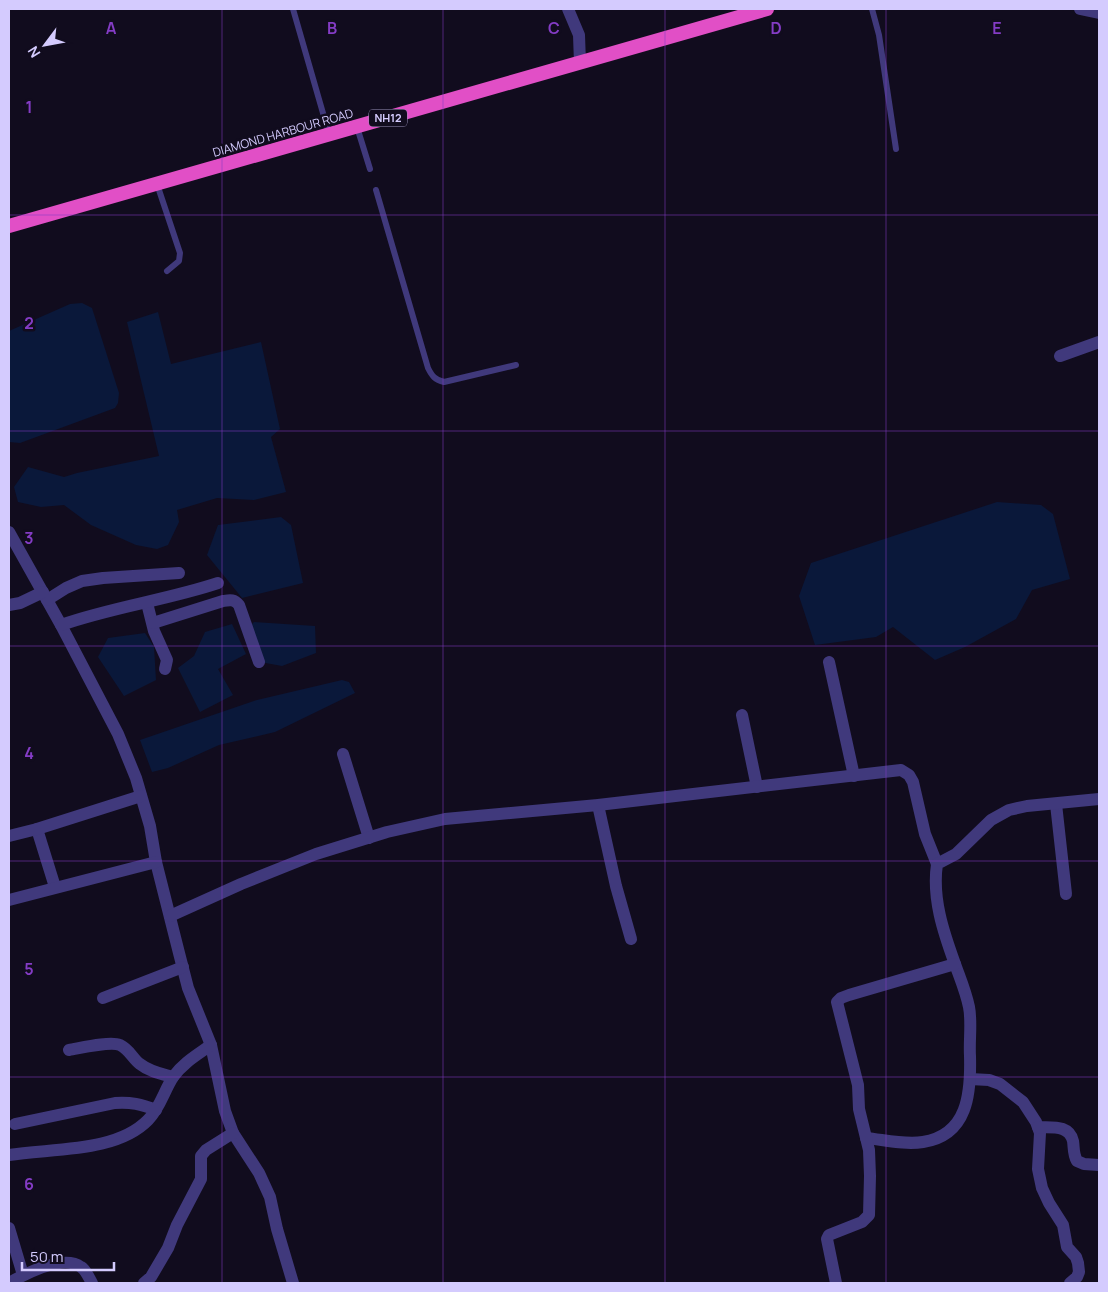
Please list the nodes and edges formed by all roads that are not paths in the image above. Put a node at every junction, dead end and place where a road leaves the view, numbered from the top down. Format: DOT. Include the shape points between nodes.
graph roads {
  1 [pos="293,9"];
  2 [pos="568,9"];
  3 [pos="767,9"];
  4 [pos="872,9"];
  5 [pos="1080,9"];
  6 [pos="1099,13"];
  7 [pos="580,63"];
  8 [pos="357,127"];
  9 [pos="329,135"];
  10 [pos="896,149"];
  11 [pos="370,168"];
  12 [pos="157,184"];
  13 [pos="376,190"];
  14 [pos="9,226"];
  15 [pos="167,272"];
  16 [pos="1099,342"];
  17 [pos="1060,356"];
  18 [pos="516,365"];
  19 [pos="9,532"];
  20 [pos="179,573"];
  21 [pos="218,583"];
  22 [pos="45,596"];
  23 [pos="147,603"];
  24 [pos="9,605"];
  25 [pos="153,623"];
  26 [pos="61,625"];
  27 [pos="259,662"];
  28 [pos="829,662"];
  29 [pos="165,669"];
  30 [pos="742,715"];
  31 [pos="343,754"];
  32 [pos="854,776"];
  33 [pos="757,787"];
  34 [pos="141,796"];
  35 [pos="1099,799"];
  36 [pos="1056,804"];
  37 [pos="598,805"];
  38 [pos="38,829"];
  39 [pos="9,836"];
  40 [pos="369,838"];
  41 [pos="156,862"];
  42 [pos="937,864"];
  43 [pos="55,887"];
  44 [pos="1066,894"];
  45 [pos="9,900"];
  46 [pos="170,916"];
  47 [pos="631,939"];
  48 [pos="955,964"];
  49 [pos="182,967"];
  50 [pos="103,998"];
  51 [pos="212,1045"];
  52 [pos="69,1050"];
  53 [pos="173,1077"];
  54 [pos="970,1079"];
  55 [pos="156,1110"];
  56 [pos="15,1124"];
  57 [pos="1038,1127"];
  58 [pos="233,1134"];
  59 [pos="866,1138"];
  60 [pos="9,1155"];
  61 [pos="1099,1165"];
  62 [pos="9,1228"];
  63 [pos="23,1276"];
  64 [pos="9,1283"];
  65 [pos="92,1283"];
  66 [pos="144,1283"];
  67 [pos="293,1283"];
  68 [pos="836,1283"];
  69 [pos="1070,1283"];
  1 -- 9 [label="lane"];
  2 -- 7 [label="street" via="580,35"];
  3 -- 7 [label="highway, DIAMOND HARBOUR ROAD / NH12"];
  4 -- 10 [label="lane" via="879,35"];
  5 -- 6 [label="street"];
  7 -- 8 [label="highway, DIAMOND HARBOUR ROAD / NH12"];
  8 -- 9 [label="highway, DIAMOND HARBOUR ROAD / NH12"];
  8 -- 11 [label="lane"];
  9 -- 12 [label="highway, DIAMOND HARBOUR ROAD / NH12"];
  12 -- 14 [label="highway, DIAMOND HARBOUR ROAD / NH12"];
  12 -- 15 [label="lane" via="180,253 179,261"];
  13 -- 18 [label="lane" via="432,376 444,382"];
  16 -- 17 [label="street"];
  19 -- 22 [label="street"];
  20 -- 22 [label="street" via="82,581"];
  21 -- 23 [label="street"];
  22 -- 24 [label="street"];
  22 -- 26 [label="street"];
  23 -- 25 [label="street"];
  23 -- 26 [label="street"];
  25 -- 27 [label="street" via="223,601 235,601"];
  25 -- 29 [label="street" via="167,660"];
  26 -- 34 [label="street" via="118,734"];
  28 -- 32 [label="street"];
  30 -- 33 [label="street"];
  31 -- 40 [label="street"];
  32 -- 33 [label="street"];
  32 -- 42 [label="street" via="902,770 909,775"];
  33 -- 37 [label="street"];
  34 -- 38 [label="street"];
  34 -- 41 [label="street"];
  35 -- 36 [label="street"];
  36 -- 42 [label="street" via="1009,810 991,820 956,854"];
  36 -- 44 [label="street"];
  37 -- 40 [label="street" via="445,819"];
  37 -- 47 [label="street"];
  38 -- 39 [label="street"];
  38 -- 43 [label="street"];
  40 -- 46 [label="street" via="316,854"];
  41 -- 43 [label="street"];
  41 -- 46 [label="street"];
  42 -- 48 [label="street" via="934,881 936,900"];
  43 -- 45 [label="street"];
  46 -- 49 [label="street"];
  48 -- 54 [label="street" via="969,1008"];
  48 -- 59 [label="street" via="849,995 838,1002 858,1085 859,1109"];
  49 -- 50 [label="street"];
  49 -- 51 [label="street"];
  51 -- 53 [label="street" via="184,1064"];
  51 -- 58 [label="street" via="225,1111"];
  52 -- 53 [label="street" via="119,1045 148,1070"];
  53 -- 55 [label="street"];
  54 -- 57 [label="street" via="1000,1084 1023,1102"];
  54 -- 59 [label="street" via="961,1119 948,1132 933,1140 910,1143"];
  55 -- 56 [label="street" via="143,1104 115,1103"];
  55 -- 60 [label="street" via="136,1130 118,1139 89,1146"];
  57 -- 61 [label="street" via="1066,1129 1073,1141 1076,1161"];
  57 -- 69 [label="street" via="1038,1169 1042,1188 1063,1225 1067,1247 1078,1263 1077,1278"];
  58 -- 66 [label="street" via="201,1156 201,1179 168,1248 152,1276"];
  58 -- 67 [label="street" via="259,1173 270,1197"];
  59 -- 68 [label="street" via="870,1176 868,1215 862,1222 829,1235 827,1240"];
  62 -- 63 [label="street"];
  63 -- 64 [label="street"];
  63 -- 65 [label="street" via="54,1264 73,1263 84,1270"];
}
